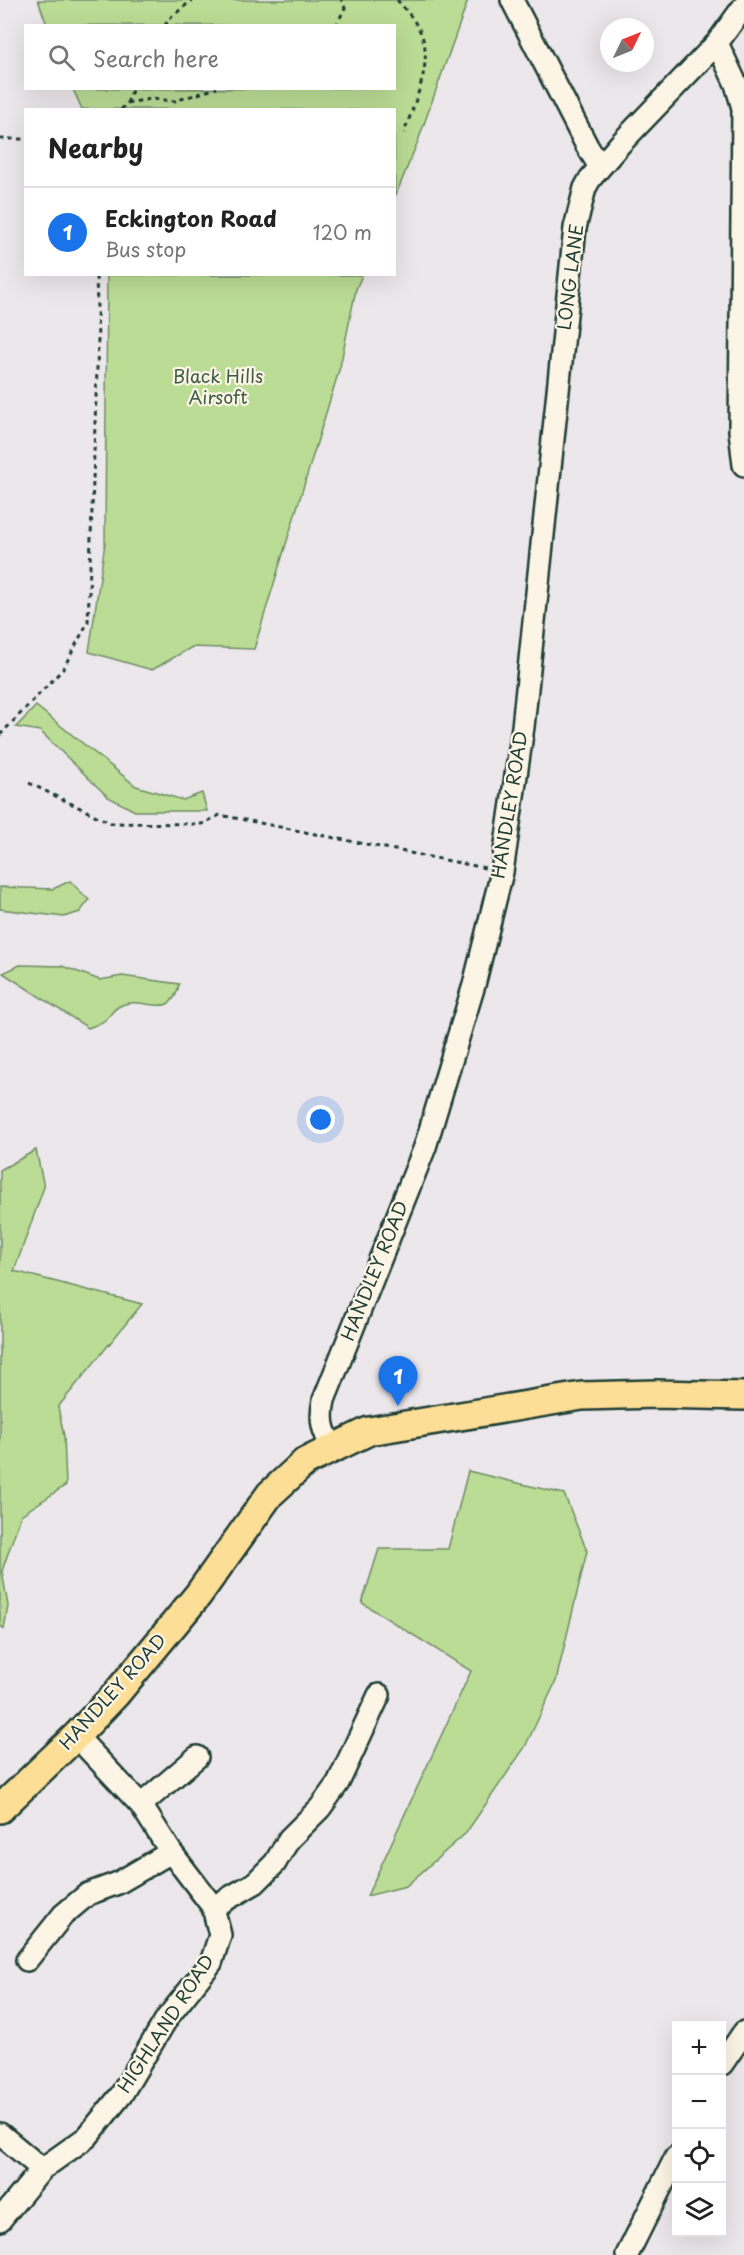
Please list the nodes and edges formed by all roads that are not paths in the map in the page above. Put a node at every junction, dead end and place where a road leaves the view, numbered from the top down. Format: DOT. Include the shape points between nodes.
graph roads {
  1 [pos="512,0"];
  2 [pos="744,6"];
  3 [pos="717,43"];
  4 [pos="600,167"];
  5 [pos="744,465"];
  6 [pos="536,608"];
  7 [pos="744,1396"];
  8 [pos="333,1447"];
  9 [pos="379,1695"];
  10 [pos="76,1736"];
  11 [pos="197,1757"];
  12 [pos="141,1804"];
  13 [pos="0,1809"];
  14 [pos="171,1852"];
  15 [pos="213,1907"];
  16 [pos="27,1960"];
  17 [pos="744,2032"];
  18 [pos="726,2058"];
  19 [pos="0,2134"];
  20 [pos="672,2165"];
  21 [pos="42,2169"];
  22 [pos="0,2220"];
  23 [pos="627,2255"];
  1 -- 4 [label="street"];
  2 -- 3 [label="street, LONG LANE"];
  3 -- 4 [label="street, LONG LANE"];
  3 -- 5 [label="street" via="743,108 740,431"];
  4 -- 6 [label="street, LONG LANE" via="585,188 575,228"];
  6 -- 8 [label="street, HANDLEY ROAD" via="502,872 474,985 425,1147 324,1400 324,1434"];
  7 -- 8 [label="main road" via="582,1396 369,1431"];
  8 -- 10 [label="main road, HANDLEY ROAD" via="305,1461 270,1494 198,1595"];
  9 -- 15 [label="street" via="338,1783 321,1808 289,1839 275,1863 255,1883"];
  10 -- 12 [label="street, HIGHLAND ROAD"];
  10 -- 13 [label="main road, HANDLEY ROAD"];
  11 -- 12 [label="street"];
  12 -- 14 [label="street, HIGHLAND ROAD"];
  14 -- 15 [label="street, HIGHLAND ROAD"];
  14 -- 16 [label="street" via="118,1883 88,1894 63,1915"];
  15 -- 21 [label="street, HIGHLAND ROAD" via="220,1935 211,1963 167,2018 121,2095 87,2137"];
  17 -- 18 [label="street"];
  19 -- 21 [label="street"];
  20 -- 23 [label="street"];
  21 -- 22 [label="street, HIGHLAND ROAD"];
}
